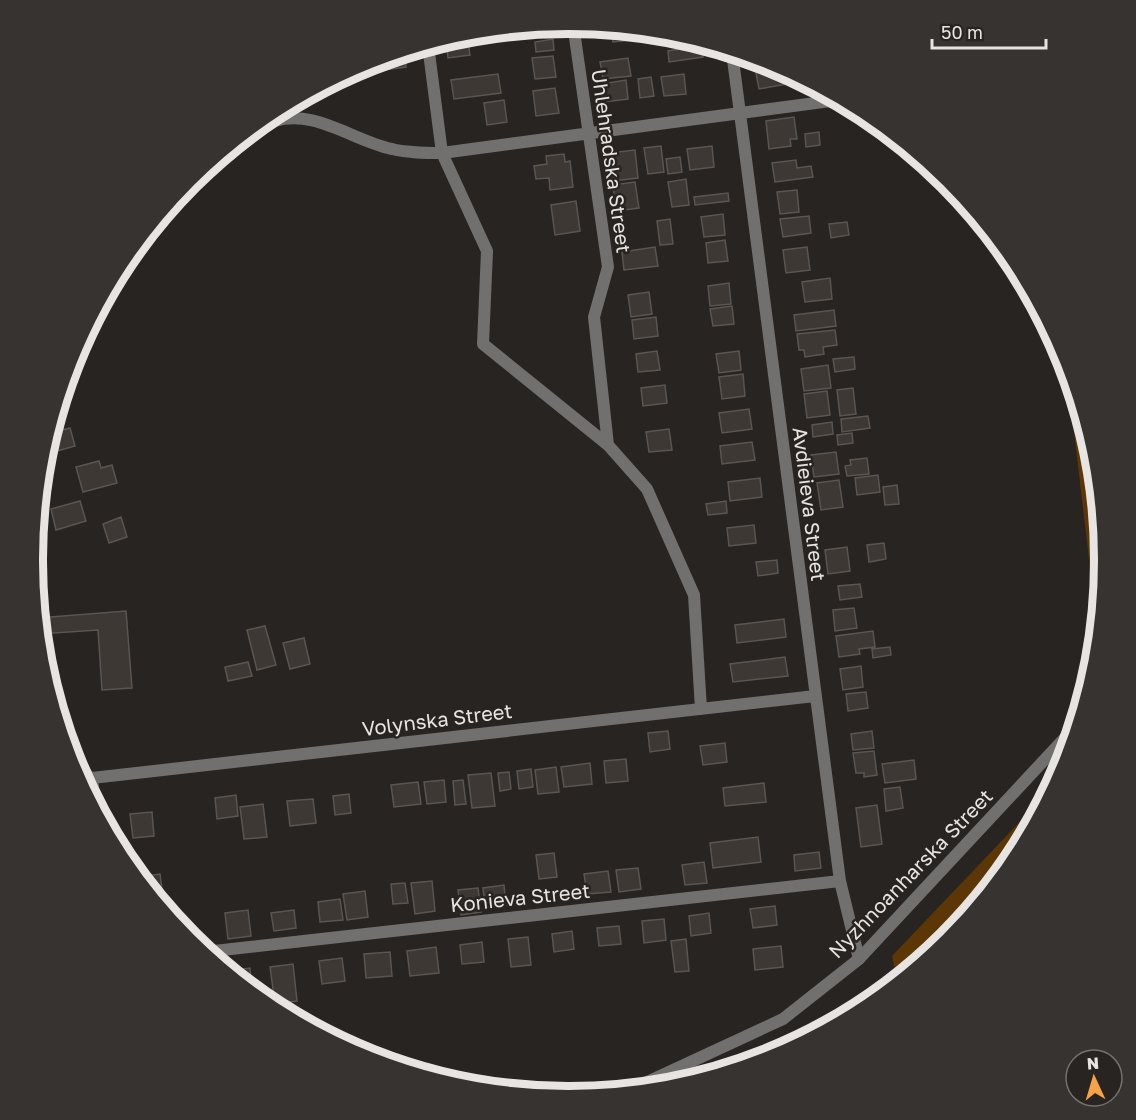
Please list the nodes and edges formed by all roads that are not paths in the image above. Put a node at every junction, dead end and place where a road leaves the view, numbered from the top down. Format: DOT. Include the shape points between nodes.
graph roads {
  1 [pos="574,34"];
  2 [pos="429,53"];
  3 [pos="733,61"];
  4 [pos="825,102"];
  5 [pos="740,112"];
  6 [pos="290,115"];
  7 [pos="587,133"];
  8 [pos="442,153"];
  9 [pos="608,445"];
  10 [pos="815,696"];
  11 [pos="701,709"];
  12 [pos="1060,743"];
  13 [pos="89,775"];
  14 [pos="92,778"];
  15 [pos="92,782"];
  16 [pos="840,881"];
  17 [pos="217,951"];
  18 [pos="859,959"];
  19 [pos="657,1077"];
  1 -- 7 [label="street, Uhlehradska Street"];
  2 -- 8 [label="street"];
  3 -- 5 [label="street, Avdieieva Street"];
  4 -- 5 [label="street"];
  5 -- 7 [label="street"];
  5 -- 10 [label="street, Avdieieva Street"];
  6 -- 8 [label="street" via="391,149"];
  7 -- 8 [label="street"];
  7 -- 9 [label="street, Uhlehradska Street" via="608,267 594,317"];
  8 -- 9 [label="street" via="487,251 483,344"];
  9 -- 11 [label="street" via="647,489 694,595"];
  10 -- 11 [label="street, Volynska Street"];
  10 -- 16 [label="street, Avdieieva Street"];
  11 -- 14 [label="street, Volynska Street"];
  12 -- 18 [label="street, Nyzhnoanharska Street"];
  13 -- 14 [label="lane"];
  14 -- 15 [label="street"];
  16 -- 17 [label="street, Konieva Street"];
  16 -- 18 [label="street, Avdieieva Street"];
  18 -- 19 [label="street, Nyzhnoanharska Street" via="783,1019"];
}
